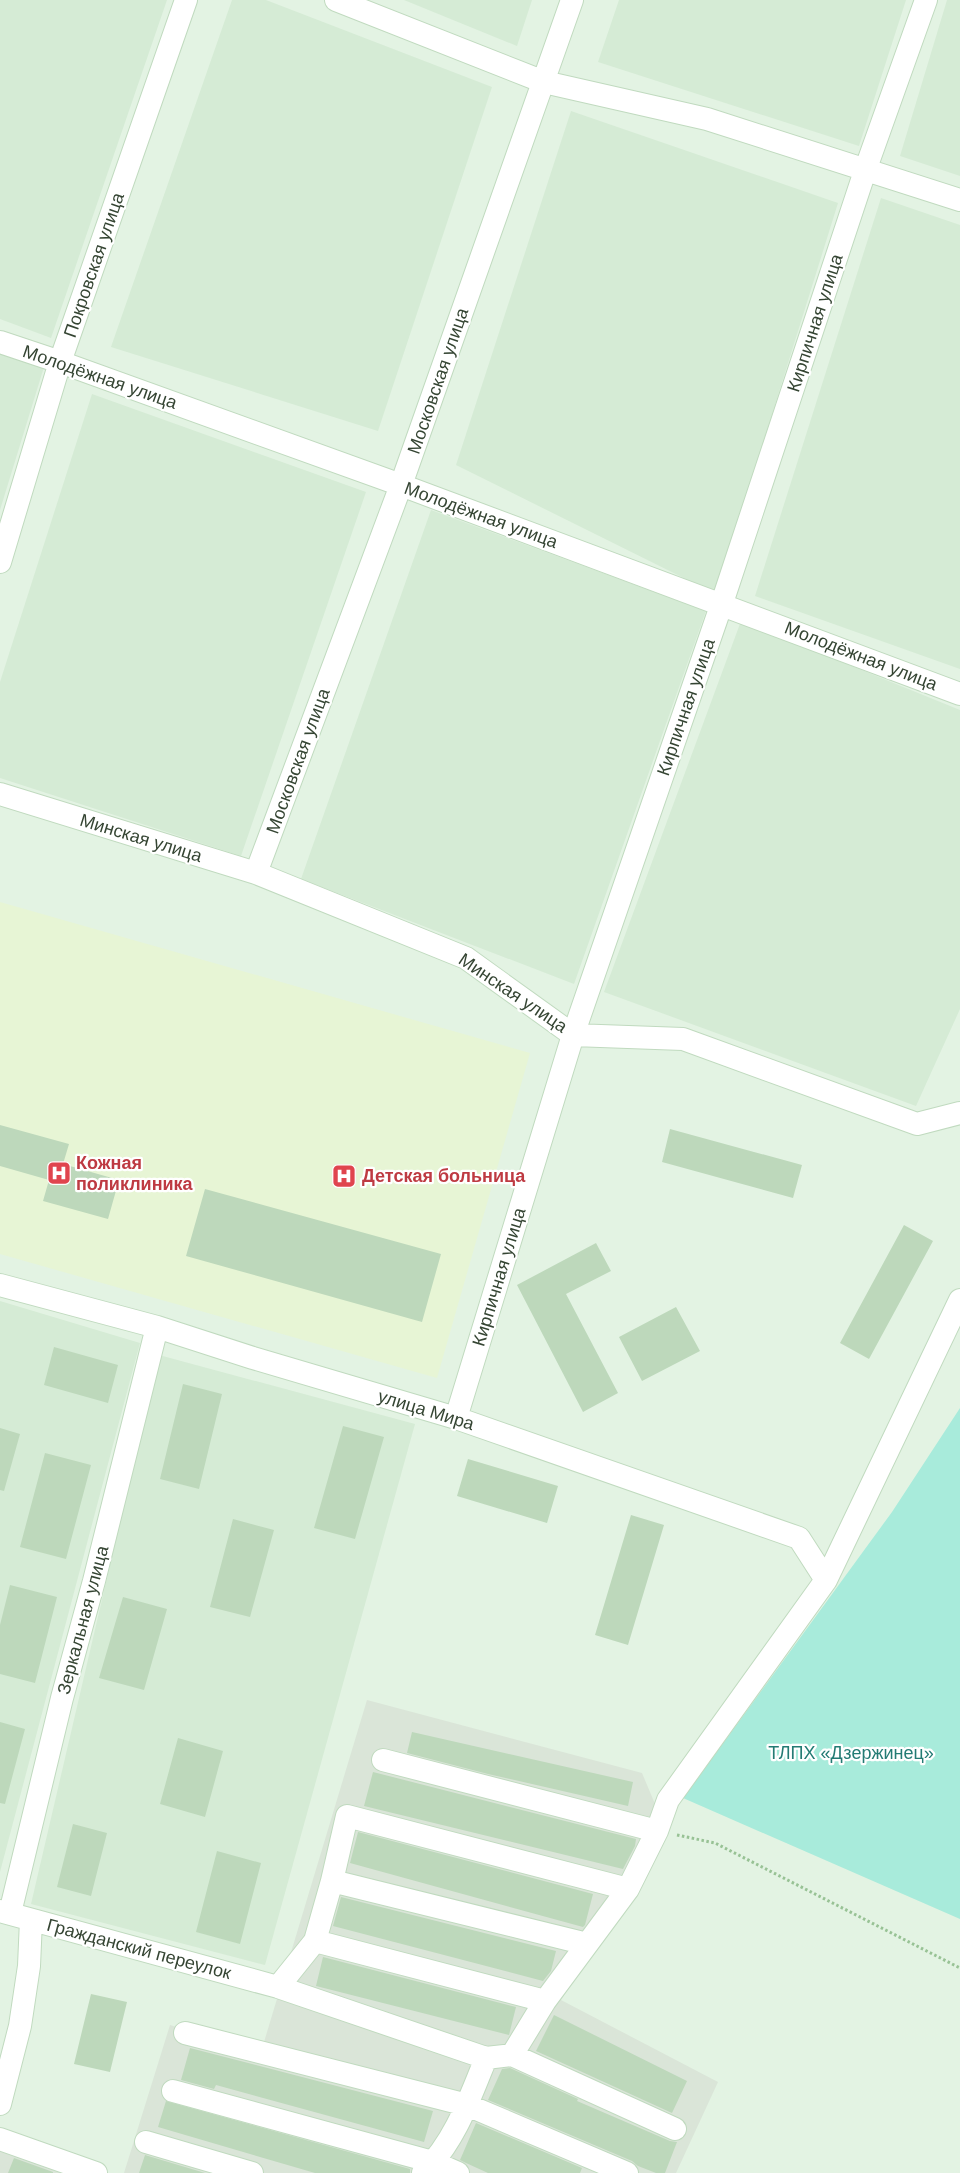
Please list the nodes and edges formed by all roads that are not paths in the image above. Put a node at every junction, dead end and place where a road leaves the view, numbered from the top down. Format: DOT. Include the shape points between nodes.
graph roads {
  1 [pos="186,0"];
  2 [pos="336,0"];
  3 [pos="572,0"];
  4 [pos="926,0"];
  5 [pos="544,82"];
  6 [pos="866,168"];
  7 [pos="960,200"];
  8 [pos="0,342"];
  9 [pos="60,362"];
  10 [pos="401,485"];
  11 [pos="0,562"];
  12 [pos="722,603"];
  13 [pos="960,694"];
  14 [pos="0,794"];
  15 [pos="256,873"];
  16 [pos="573,1034"];
  17 [pos="960,1113"];
  18 [pos="0,1285"];
  19 [pos="960,1300"];
  20 [pos="157,1327"];
  21 [pos="456,1418"];
  22 [pos="826,1580"];
  23 [pos="383,1760"];
  24 [pos="657,1831"];
  25 [pos="332,1881"];
  26 [pos="628,1889"];
  27 [pos="14,1915"];
  28 [pos="315,1941"];
  29 [pos="587,1944"];
  30 [pos="278,1987"];
  31 [pos="545,2001"];
  32 [pos="185,2033"];
  33 [pos="512,2055"];
  34 [pos="486,2058"];
  35 [pos="173,2091"];
  36 [pos="0,2104"];
  37 [pos="467,2105"];
  38 [pos="675,2129"];
  39 [pos="0,2139"];
  40 [pos="146,2142"];
  41 [pos="428,2168"];
  42 [pos="96,2173"];
  43 [pos="252,2173"];
  44 [pos="458,2173"];
  45 [pos="627,2173"];
  1 -- 9 [label="street, Покровская улица"];
  2 -- 5 [label="street"];
  3 -- 5 [label="street, Московская улица"];
  4 -- 6 [label="street, Кирпичная улица"];
  5 -- 6 [label="street" via="707,119"];
  5 -- 10 [label="street, Московская улица"];
  6 -- 7 [label="street"];
  6 -- 12 [label="street, Кирпичная улица"];
  8 -- 9 [label="street, Молодёжная улица"];
  9 -- 10 [label="street, Молодёжная улица"];
  9 -- 11 [label="street, Покровская улица"];
  10 -- 12 [label="street, Молодёжная улица"];
  10 -- 15 [label="street, Московская улица"];
  12 -- 13 [label="street, Молодёжная улица"];
  12 -- 16 [label="street, Кирпичная улица"];
  14 -- 15 [label="street, Минская улица"];
  15 -- 16 [label="street, Минская улица" via="466,958"];
  16 -- 17 [label="street, Минская улица" via="683,1039 917,1124"];
  16 -- 21 [label="street, Кирпичная улица"];
  18 -- 20 [label="street, улица Мира"];
  19 -- 22 [label="street"];
  20 -- 21 [label="street, улица Мира"];
  20 -- 27 [label="street, Зеркальная улица" via="62,1698"];
  21 -- 22 [label="street, улица Мира" via="798,1538"];
  22 -- 24 [label="street" via="668,1800"];
  23 -- 24 [label="street"];
  24 -- 26 [label="street"];
  25 -- 26 [label="street" via="346,1816"];
  25 -- 28 [label="street"];
  25 -- 29 [label="street"];
  26 -- 29 [label="street"];
  27 -- 30 [label="street, Гражданский переулок"];
  27 -- 36 [label="street, Зеркальная улица" via="29,1966 20,2026"];
  28 -- 30 [label="street"];
  28 -- 31 [label="street"];
  29 -- 31 [label="street"];
  30 -- 34 [label="street, Гражданский переулок"];
  31 -- 33 [label="street"];
  32 -- 37 [label="street"];
  33 -- 34 [label="street"];
  33 -- 38 [label="street"];
  34 -- 37 [label="street"];
  35 -- 41 [label="street"];
  37 -- 41 [label="street" via="454,2134"];
  37 -- 45 [label="street"];
  39 -- 42 [label="street"];
  40 -- 43 [label="street"];
  41 -- 44 [label="street"];
}
